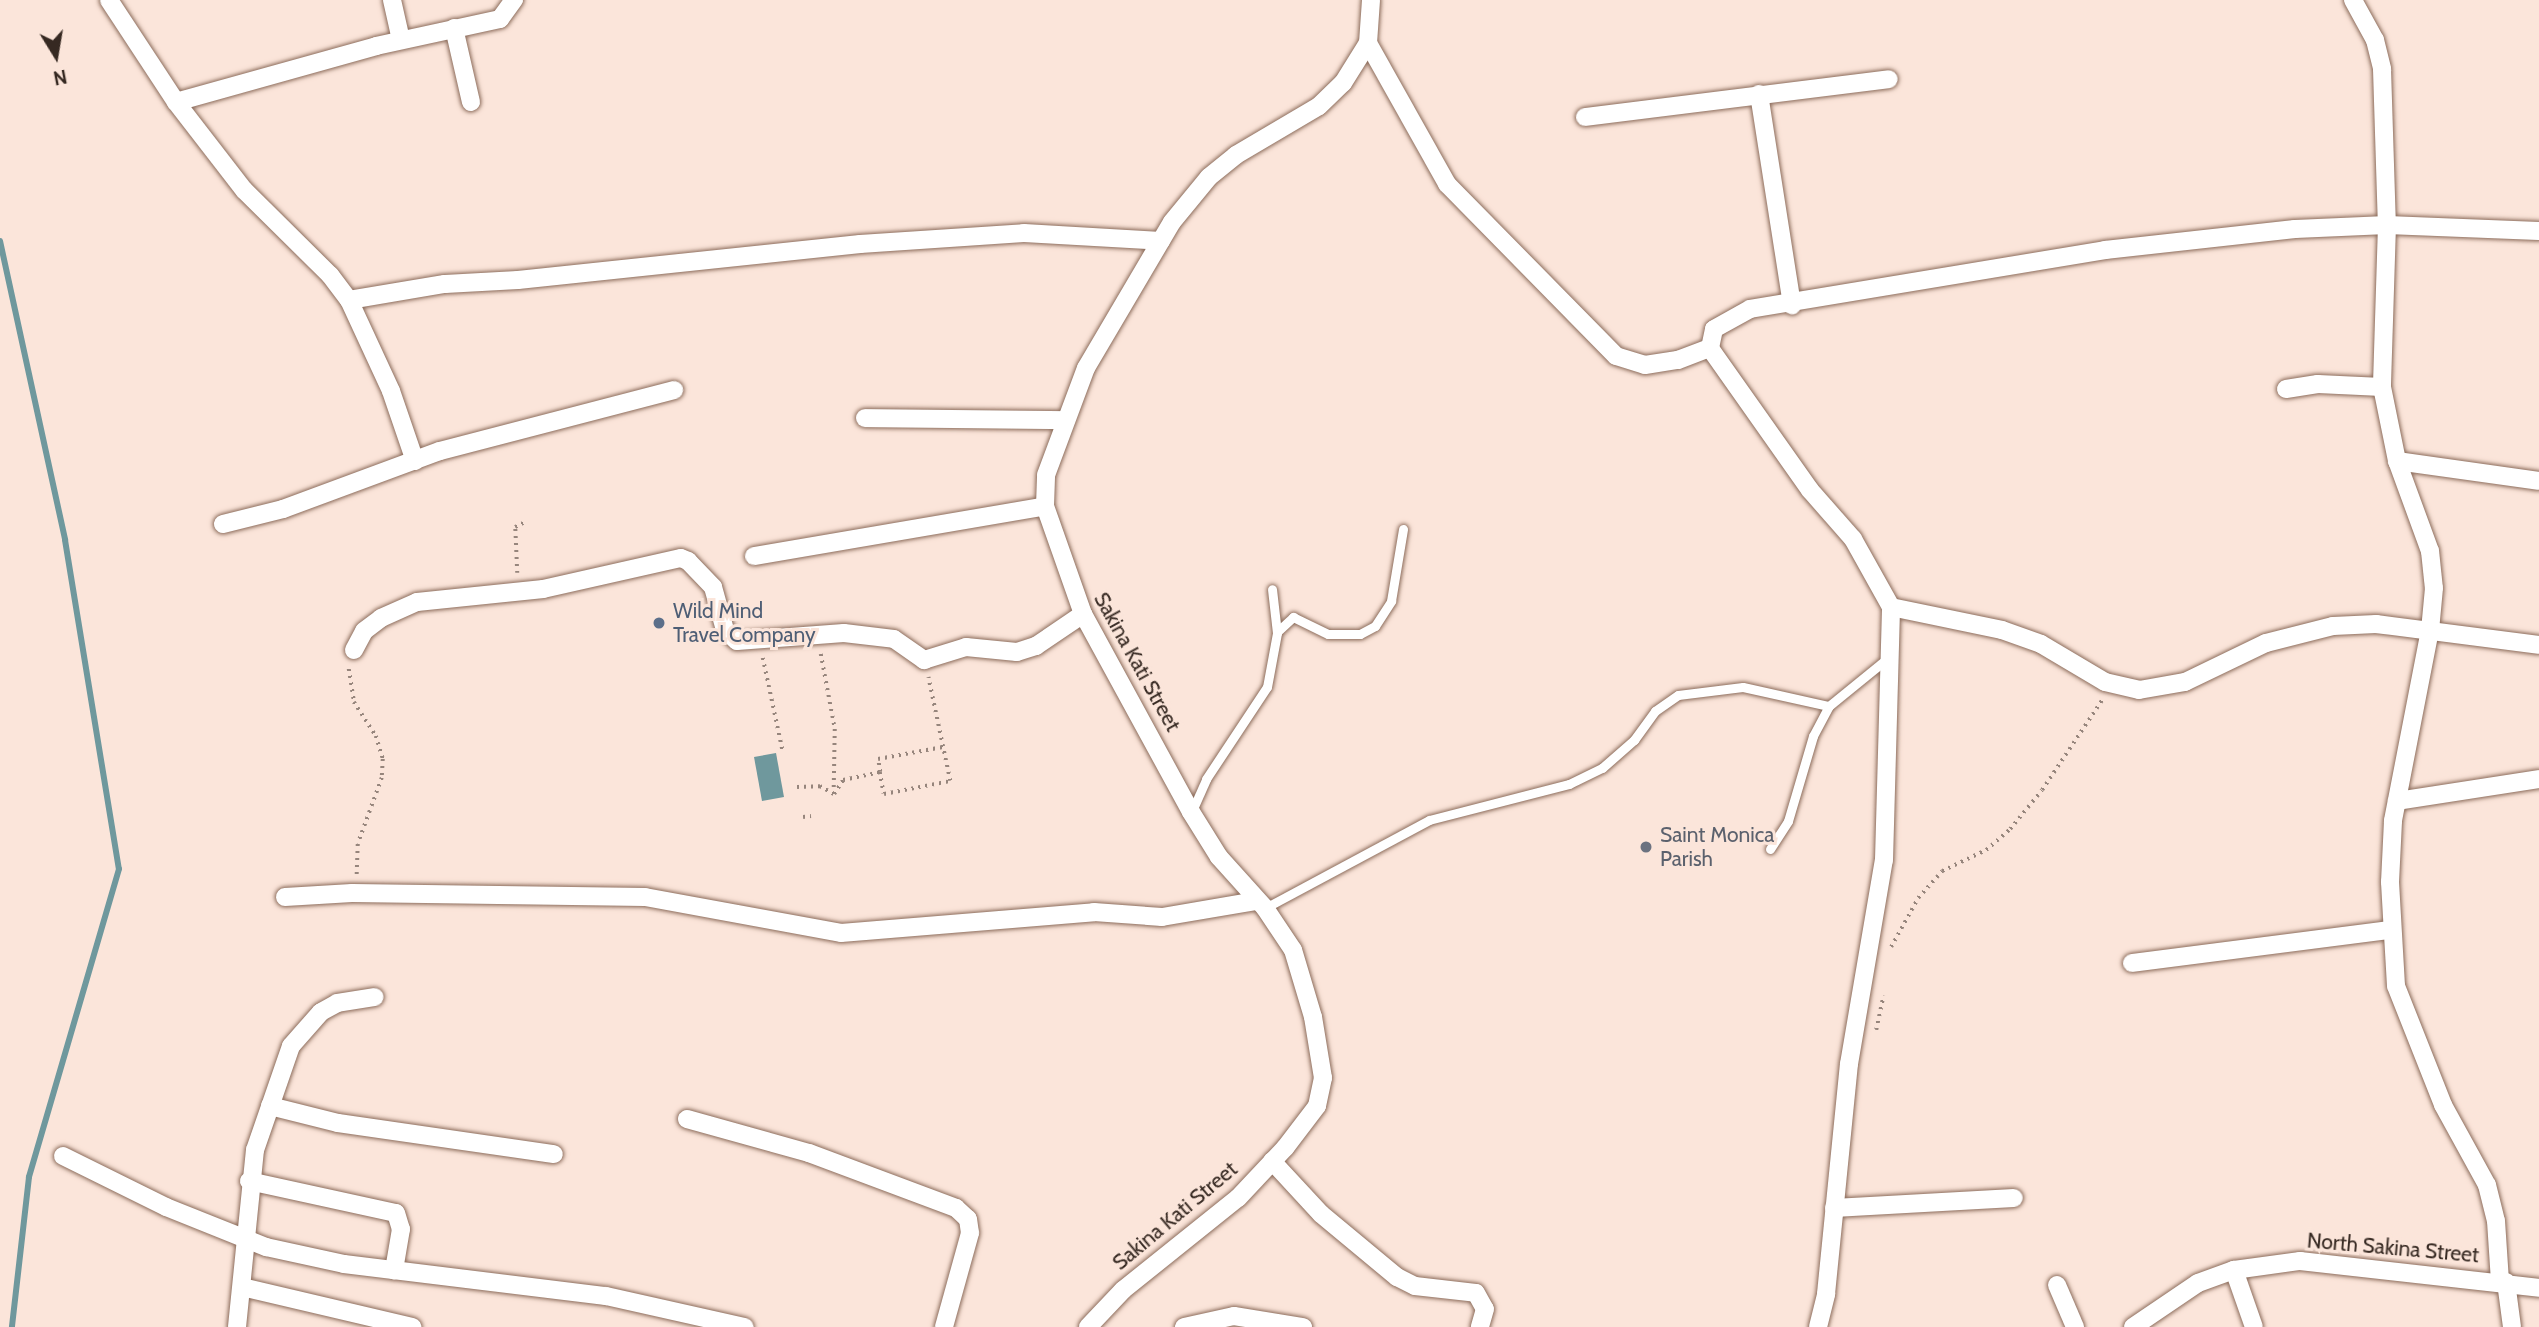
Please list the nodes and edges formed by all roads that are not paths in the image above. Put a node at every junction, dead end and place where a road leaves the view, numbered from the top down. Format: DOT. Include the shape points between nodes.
graph roads {
  1 [pos="109,0"];
  2 [pos="392,0"];
  3 [pos="514,0"];
  4 [pos="1371,0"];
  5 [pos="2353,0"];
  6 [pos="454,28"];
  7 [pos="401,40"];
  8 [pos="1368,43"];
  9 [pos="1889,79"];
  10 [pos="1759,94"];
  11 [pos="176,102"];
  12 [pos="471,102"];
  13 [pos="1585,117"];
  14 [pos="2387,225"];
  15 [pos="2539,231"];
  16 [pos="1161,241"];
  17 [pos="349,300"];
  18 [pos="1792,305"];
  19 [pos="1710,348"];
  20 [pos="2382,387"];
  21 [pos="2286,389"];
  22 [pos="674,390"];
  23 [pos="865,418"];
  24 [pos="1064,420"];
  25 [pos="415,461"];
  26 [pos="2398,461"];
  27 [pos="2539,481"];
  28 [pos="1045,506"];
  29 [pos="223,524"];
  30 [pos="1403,529"];
  31 [pos="754,556"];
  32 [pos="1272,589"];
  33 [pos="1891,607"];
  34 [pos="1083,614"];
  35 [pos="2430,630"];
  36 [pos="1277,633"];
  37 [pos="2539,645"];
  38 [pos="354,650"];
  39 [pos="1893,653"];
  40 [pos="1829,706"];
  41 [pos="2539,779"];
  42 [pos="2397,801"];
  43 [pos="1191,812"];
  44 [pos="1770,849"];
  45 [pos="285,897"];
  46 [pos="1261,905"];
  47 [pos="2391,930"];
  48 [pos="2132,963"];
  49 [pos="374,996"];
  50 [pos="270,1107"];
  51 [pos="687,1119"];
  52 [pos="554,1154"];
  53 [pos="62,1156"];
  54 [pos="1272,1161"];
  55 [pos="249,1181"];
  56 [pos="2014,1198"];
  57 [pos="1834,1209"];
  58 [pos="246,1239"];
  59 [pos="394,1270"];
  60 [pos="2234,1270"];
  61 [pos="2503,1281"];
  62 [pos="2057,1285"];
  63 [pos="242,1287"];
  64 [pos="2539,1287"];
  65 [pos="237,1327"];
  66 [pos="412,1327"];
  67 [pos="745,1327"];
  68 [pos="944,1327"];
  69 [pos="1088,1327"];
  70 [pos="1184,1327"];
  71 [pos="1303,1327"];
  72 [pos="1480,1327"];
  73 [pos="1818,1327"];
  74 [pos="2075,1327"];
  75 [pos="2133,1327"];
  76 [pos="2254,1327"];
  77 [pos="2512,1327"];
  1 -- 11 [label="street"];
  2 -- 7 [label="street"];
  3 -- 6 [label="street" via="500,19"];
  4 -- 8 [label="street, Sakina Kati Street"];
  5 -- 14 [label="street" via="2375,40 2382,69"];
  6 -- 7 [label="street"];
  6 -- 12 [label="street"];
  7 -- 11 [label="street"];
  8 -- 16 [label="street, Sakina Kati Street" via="1343,82 1319,106 1236,155 1209,177"];
  8 -- 19 [label="street" via="1447,184 1616,356 1645,365 1678,360"];
  9 -- 10 [label="street"];
  10 -- 13 [label="street"];
  10 -- 18 [label="street"];
  11 -- 17 [label="street" via="244,190 330,275"];
  14 -- 15 [label="street"];
  14 -- 18 [label="street" via="2295,229 2105,250"];
  14 -- 20 [label="street"];
  16 -- 17 [label="street" via="1024,233 860,244 518,281 445,284"];
  16 -- 24 [label="street, Sakina Kati Street" via="1086,368"];
  17 -- 25 [label="street" via="391,391"];
  18 -- 19 [label="street" via="1750,309 1728,319 1714,329"];
  19 -- 33 [label="street" via="1810,490 1853,539"];
  20 -- 21 [label="street" via="2318,384"];
  20 -- 26 [label="street"];
  22 -- 25 [label="street"];
  23 -- 24 [label="street"];
  24 -- 28 [label="street, Sakina Kati Street" via="1046,475"];
  25 -- 29 [label="street" via="283,509"];
  26 -- 27 [label="street"];
  26 -- 35 [label="street" via="2430,551 2434,587"];
  28 -- 31 [label="street"];
  28 -- 34 [label="street, Sakina Kati Street"];
  30 -- 36 [label="lane" via="1391,601 1375,626 1360,634 1328,634 1293,617 1283,622"];
  32 -- 36 [label="lane"];
  33 -- 35 [label="street" via="2002,630 2040,644 2112,684 2157,689 2185,682 2266,643 2333,626"];
  33 -- 39 [label="street"];
  34 -- 38 [label="street" via="1036,646 1017,652 966,647 924,660 894,639 817,635 758,643 737,641 725,630 713,587 681,558 521,592 449,595 417,602 381,618 364,631"];
  34 -- 43 [label="street, Sakina Kati Street"];
  35 -- 37 [label="street"];
  35 -- 42 [label="street"];
  36 -- 43 [label="lane" via="1262,698 1212,769"];
  39 -- 40 [label="lane"];
  39 -- 57 [label="street" via="1884,860 1849,1065"];
  40 -- 44 [label="lane" via="1813,736 1788,821"];
  40 -- 46 [label="lane" via="1743,687 1678,695 1655,711 1633,740 1602,768 1569,784 1429,820"];
  41 -- 42 [label="street"];
  42 -- 47 [label="street"];
  43 -- 46 [label="street, Sakina Kati Street" via="1219,856"];
  45 -- 46 [label="street" via="352,893 645,897 841,933 1094,912 1162,917"];
  46 -- 54 [label="street, Sakina Kati Street" via="1293,950 1323,1078 1317,1106"];
  47 -- 48 [label="street"];
  47 -- 61 [label="street" via="2396,986 2442,1105 2493,1203"];
  49 -- 50 [label="street" via="337,1003 303,1031 291,1046"];
  50 -- 52 [label="street" via="338,1123"];
  50 -- 55 [label="street" via="262,1120"];
  51 -- 68 [label="street" via="809,1153 956,1208 968,1219 970,1233"];
  53 -- 58 [label="street" via="166,1207"];
  54 -- 69 [label="street, Sakina Kati Street" via="1238,1198 1123,1290"];
  54 -- 72 [label="street" via="1321,1214 1397,1277 1415,1286 1476,1293 1485,1309"];
  55 -- 58 [label="street"];
  55 -- 59 [label="street" via="396,1213 401,1229"];
  56 -- 57 [label="street"];
  57 -- 73 [label="street"];
  58 -- 59 [label="street" via="326,1261"];
  58 -- 63 [label="street"];
  59 -- 67 [label="street" via="606,1296"];
  60 -- 61 [label="street, North Sakina Street" via="2300,1261"];
  60 -- 75 [label="street, North Sakina Street" via="2198,1283"];
  60 -- 76 [label="street"];
  61 -- 64 [label="street, North Sakina Street"];
  61 -- 77 [label="street"];
  62 -- 74 [label="street"];
  63 -- 65 [label="street"];
  63 -- 66 [label="street"];
  70 -- 71 [label="street" via="1234,1316"];
}
